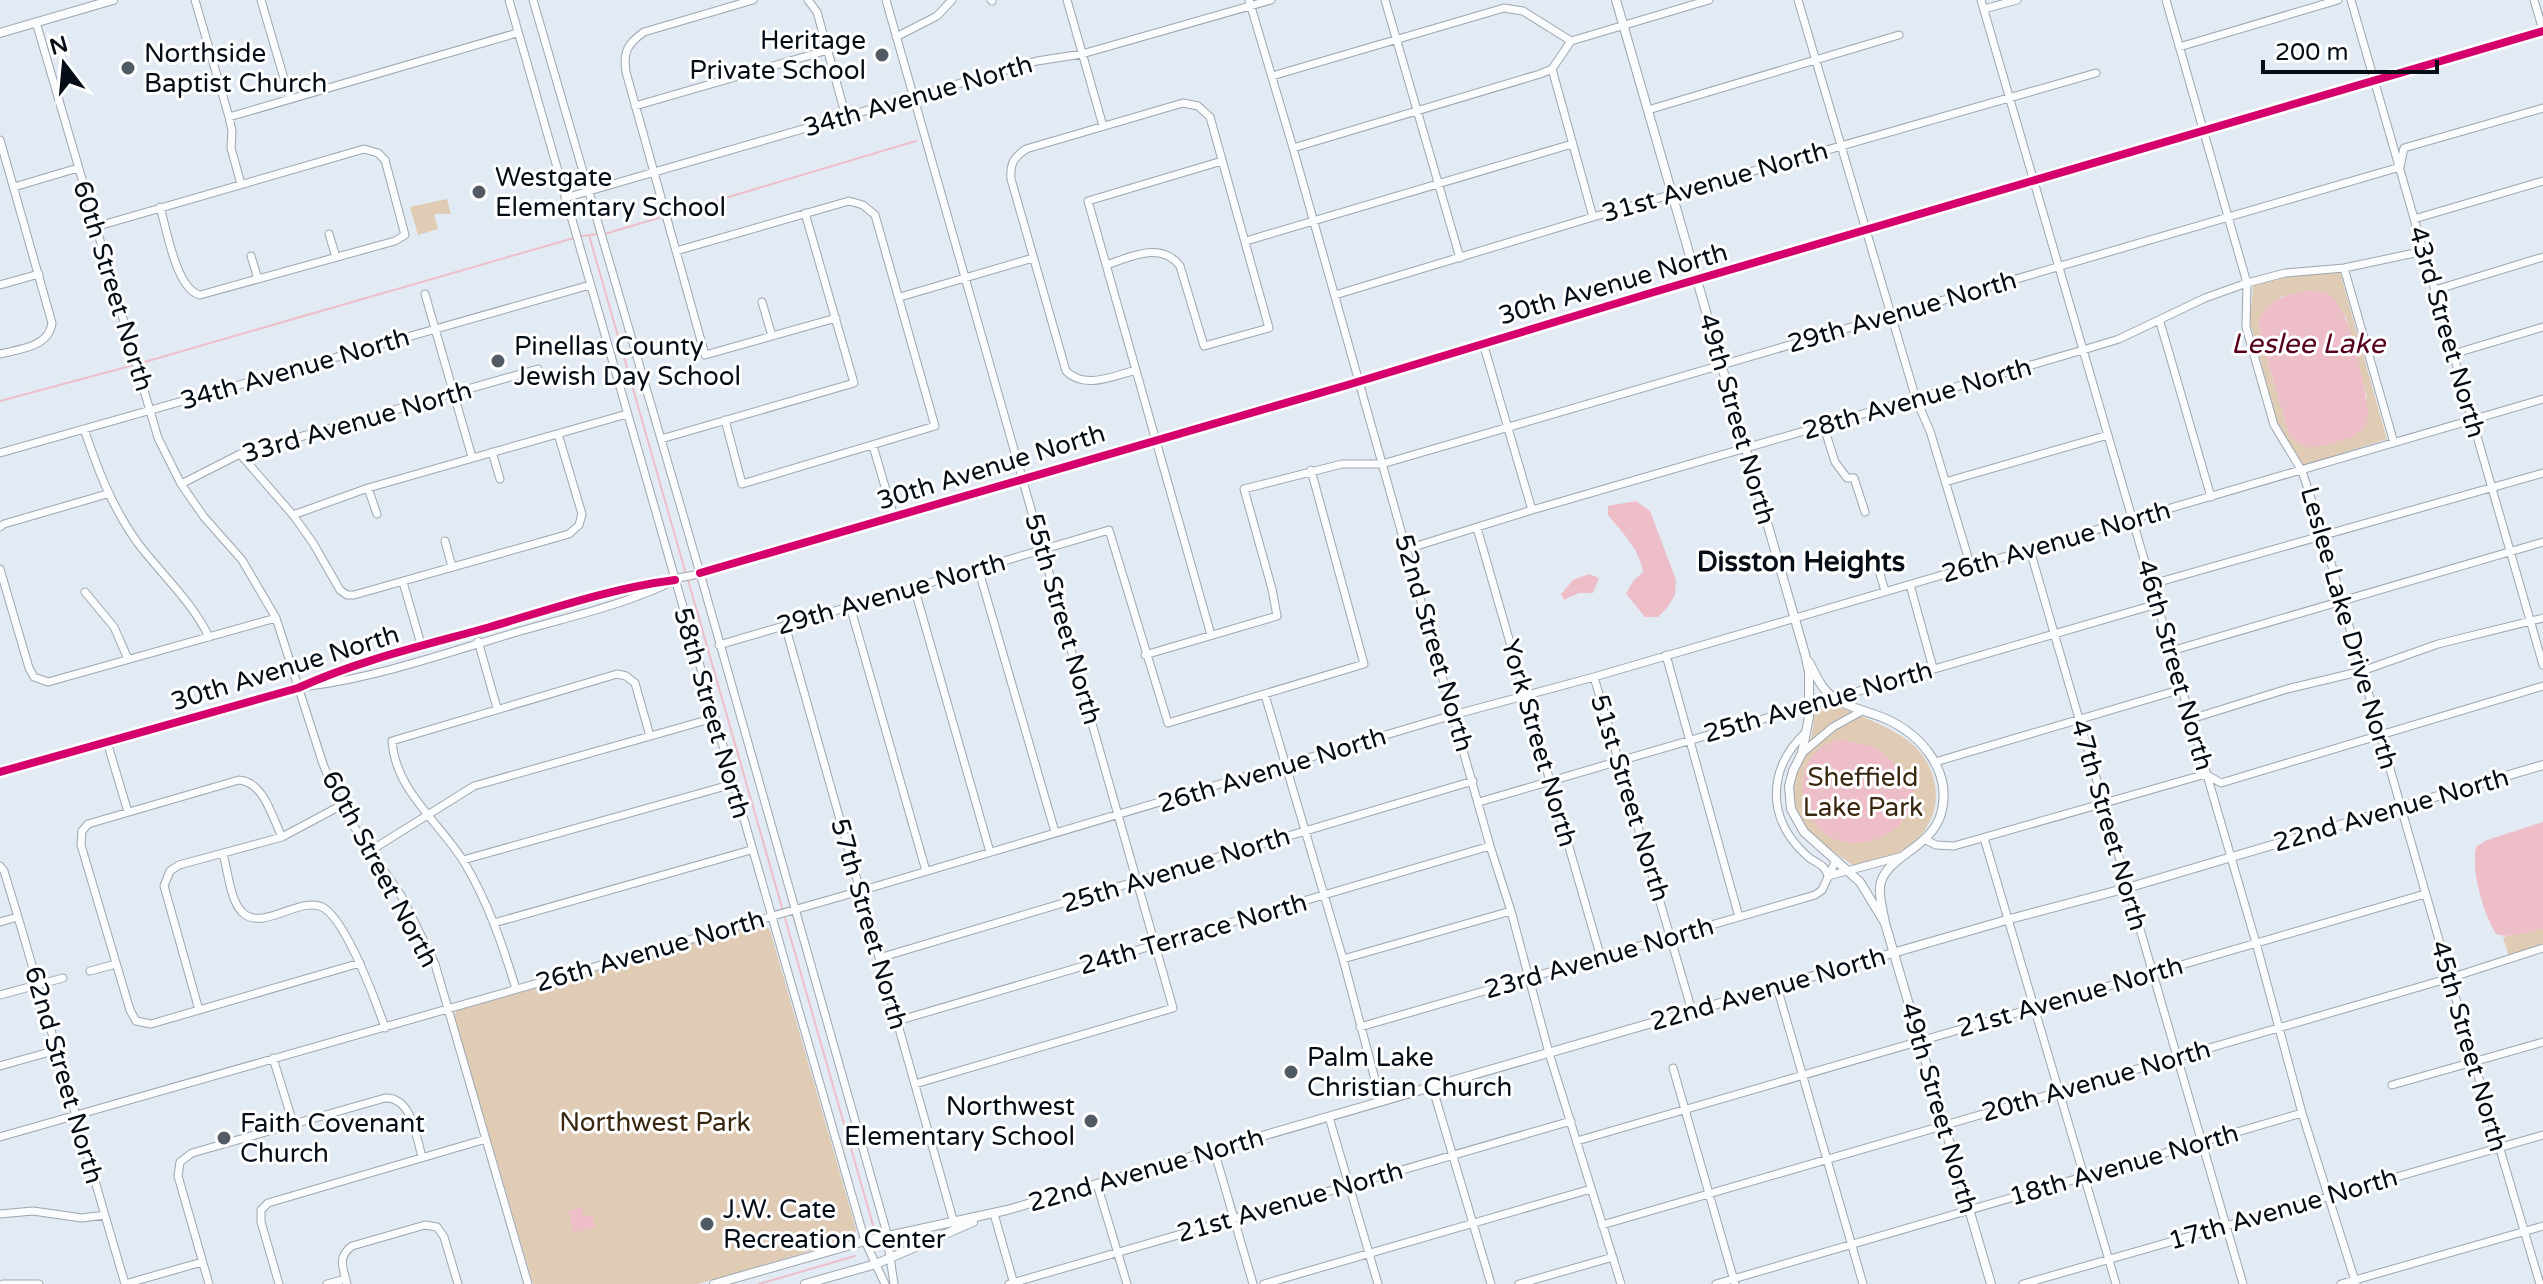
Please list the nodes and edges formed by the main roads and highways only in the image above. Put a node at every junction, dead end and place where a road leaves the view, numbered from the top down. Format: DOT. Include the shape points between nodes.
graph roads {
  1 [pos="113,0"];
  2 [pos="1616,0"];
  3 [pos="0,33"];
  4 [pos="1805,654"];
  5 [pos="2543,765"];
  6 [pos="1885,923"];
  7 [pos="1894,953"];
  8 [pos="994,1214"];
  9 [pos="714,1284"];
  10 [pos="805,1284"];
  11 [pos="1991,1284"];
  1 -- 3 [label="main road"];
  2 -- 4 [label="main road, 49th Street North"];
  4 -- 6 [label="main road, 49th Street North" via="1810,706 1802,753 1789,786 1791,809 1804,832 1860,882"];
  4 -- 6 [label="main road, 49th Street North" via="1825,691 1901,727 1926,748 1943,786 1940,816 1926,840 1893,864 1881,883"];
  5 -- 7 [label="main road, 22nd Avenue North"];
  6 -- 7 [label="main road, 49th Street North"];
  7 -- 8 [label="main road, 22nd Avenue North"];
  7 -- 11 [label="main road, 49th Street North"];
  8 -- 9 [label="main road, 22nd Avenue North" via="865,1241"];
  8 -- 10 [label="main road, 22nd Avenue North" via="876,1264"];
}
